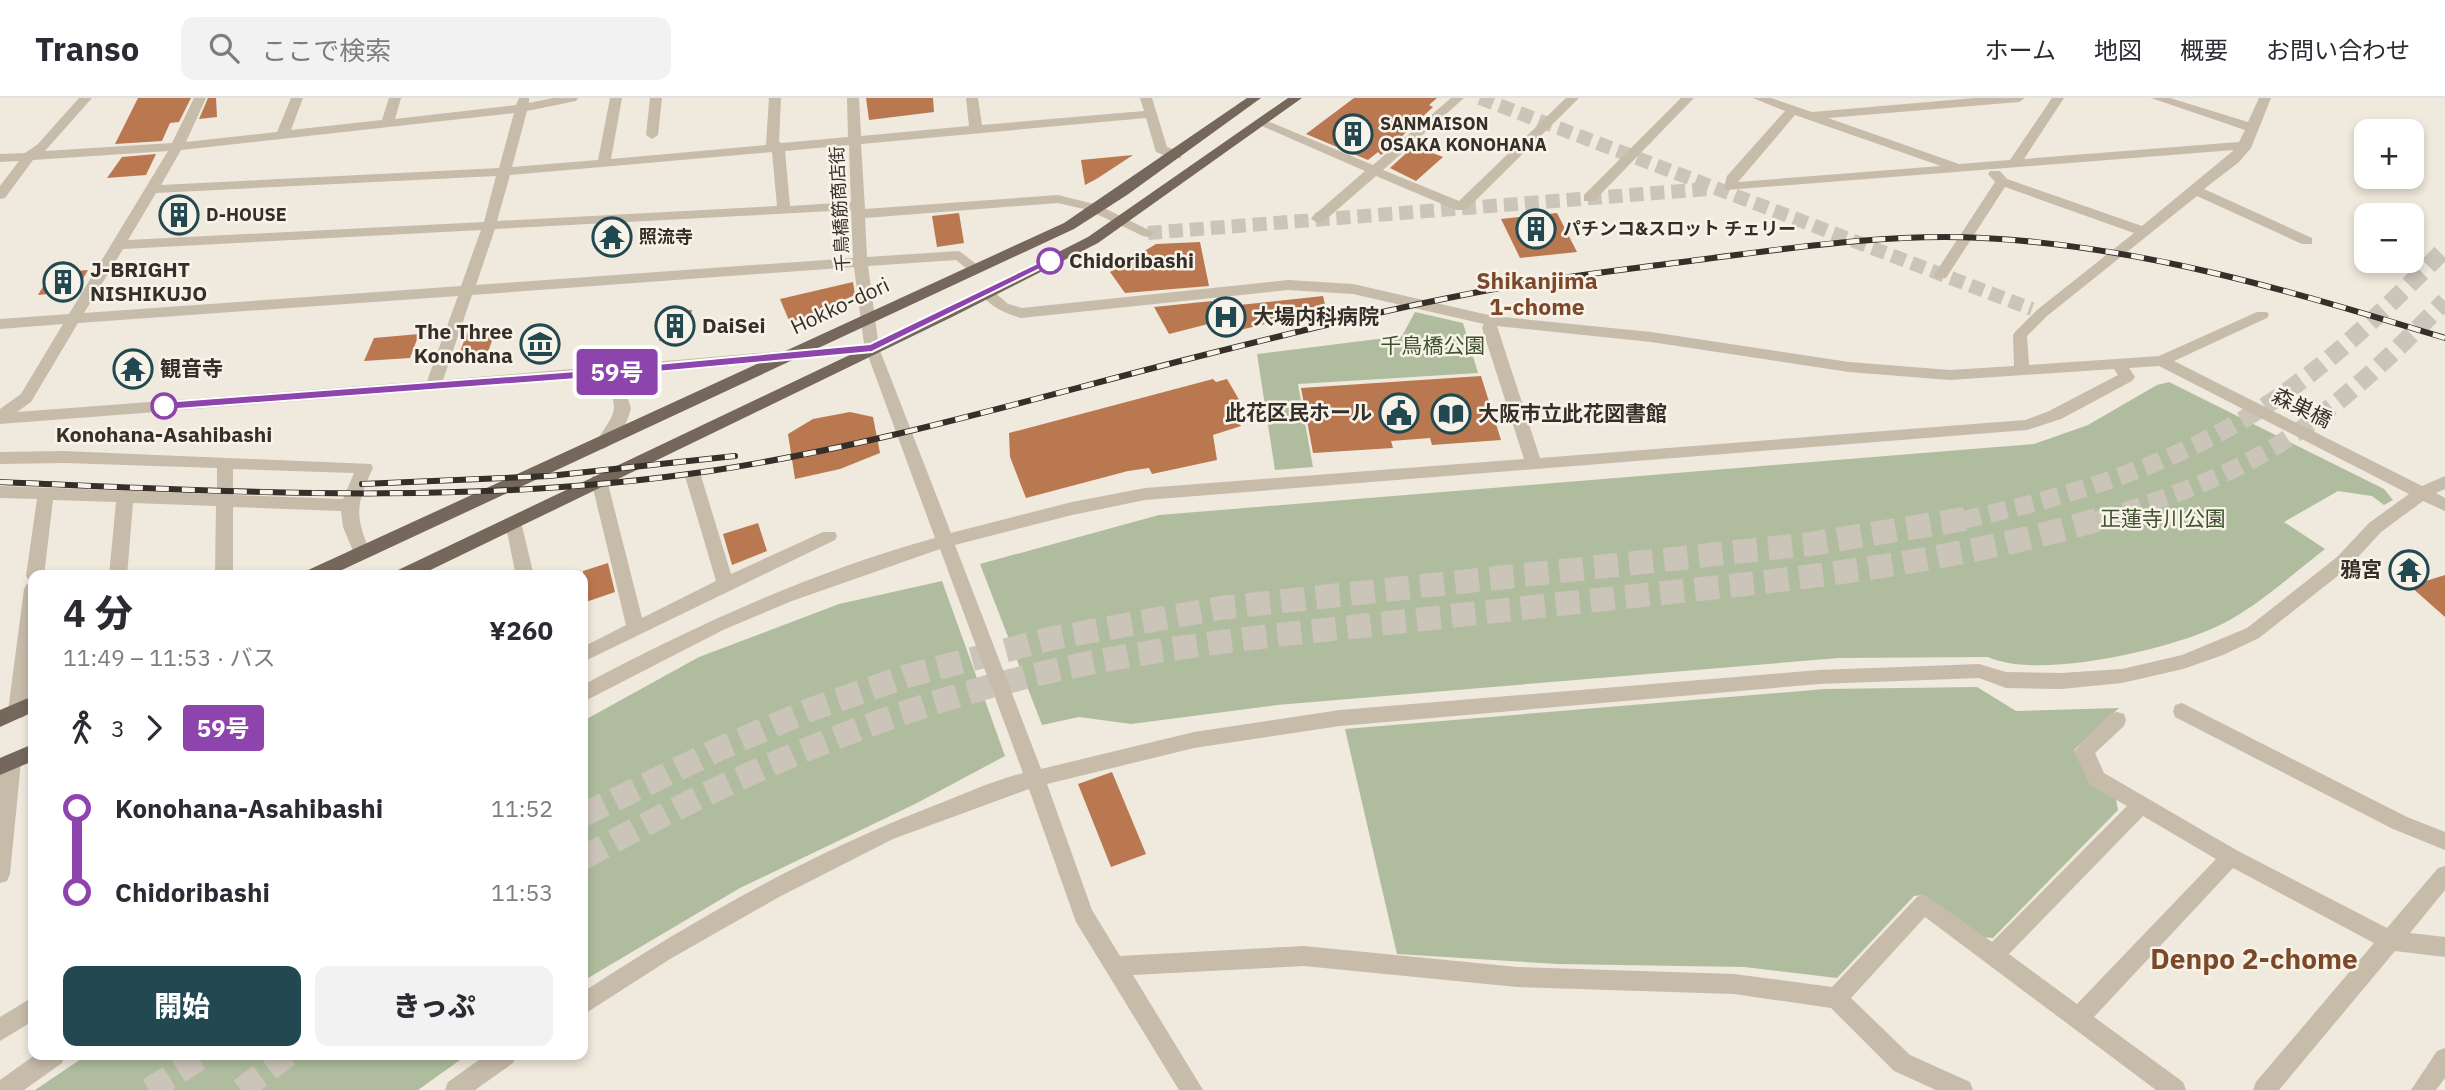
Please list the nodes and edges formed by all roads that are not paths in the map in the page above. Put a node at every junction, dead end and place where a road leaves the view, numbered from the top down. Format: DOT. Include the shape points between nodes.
graph roads {
  1 [pos="86,98"];
  2 [pos="200,98"];
  3 [pos="297,98"];
  4 [pos="395,98"];
  5 [pos="572,98"];
  6 [pos="616,98"];
  7 [pos="656,98"];
  8 [pos="775,98"];
  9 [pos="853,98"];
  10 [pos="972,98"];
  11 [pos="1146,98"];
  12 [pos="1255,98"];
  13 [pos="1296,98"];
  14 [pos="1458,98"];
  15 [pos="1573,98"];
  16 [pos="1688,98"];
  17 [pos="1759,98"];
  18 [pos="1848,98"];
  19 [pos="2019,98"];
  20 [pos="2058,98"];
  21 [pos="2157,98"];
  22 [pos="2265,98"];
  23 [pos="523,103"];
  24 [pos="1793,110"];
  25 [pos="1859,111"];
  26 [pos="1151,114"];
  27 [pos="1808,115"];
  28 [pos="1261,123"];
  29 [pos="387,124"];
  30 [pos="2250,127"];
  31 [pos="976,129"];
  32 [pos="652,135"];
  33 [pos="282,136"];
  34 [pos="855,139"];
  35 [pos="1883,142"];
  36 [pos="2246,145"];
  37 [pos="177,147"];
  38 [pos="775,147"];
  39 [pos="30,155"];
  40 [pos="1176,155"];
  41 [pos="0,158"];
  42 [pos="604,161"];
  43 [pos="2014,164"];
  44 [pos="1988,166"];
  45 [pos="1959,168"];
  46 [pos="1372,171"];
  47 [pos="504,172"];
  48 [pos="2002,182"];
  49 [pos="151,190"];
  50 [pos="2195,190"];
  51 [pos="0,195"];
  52 [pos="1589,198"];
  53 [pos="783,210"];
  54 [pos="858,210"];
  55 [pos="1097,210"];
  56 [pos="1318,219"];
  57 [pos="1123,221"];
  58 [pos="489,227"];
  59 [pos="2145,232"];
  60 [pos="1148,233"];
  61 [pos="2307,241"];
  62 [pos="116,246"];
  63 [pos="860,261"];
  64 [pos="976,269"];
  65 [pos="1941,275"];
  66 [pos="467,291"];
  67 [pos="987,293"];
  68 [pos="2262,315"];
  69 [pos="868,318"];
  70 [pos="74,319"];
  71 [pos="1493,321"];
  72 [pos="0,324"];
  73 [pos="872,348"];
  74 [pos="789,355"];
  75 [pos="2119,365"];
  76 [pos="2168,365"];
  77 [pos="2022,368"];
  78 [pos="603,373"];
  79 [pos="433,386"];
  80 [pos="0,418"];
  81 [pos="603,443"];
  82 [pos="0,458"];
  83 [pos="225,464"];
  84 [pos="1534,465"];
  85 [pos="693,476"];
  86 [pos="599,480"];
  87 [pos="2445,482"];
  88 [pos="2415,488"];
  89 [pos="0,492"];
  90 [pos="46,493"];
  91 [pos="125,497"];
  92 [pos="224,501"];
  93 [pos="2444,503"];
  94 [pos="347,505"];
  95 [pos="513,522"];
  96 [pos="830,536"];
  97 [pos="946,542"];
  98 [pos="362,553"];
  99 [pos="428,569"];
  100 [pos="36,570"];
  101 [pos="119,570"];
  102 [pos="224,570"];
  103 [pos="326,570"];
  104 [pos="525,570"];
  105 [pos="726,584"];
  106 [pos="28,627"];
  107 [pos="636,628"];
  108 [pos="588,652"];
  109 [pos="588,691"];
  110 [pos="17,711"];
  111 [pos="2182,712"];
  112 [pos="2117,720"];
  113 [pos="28,754"];
  114 [pos="6,765"];
  115 [pos="1035,779"];
  116 [pos="2140,806"];
  117 [pos="2445,841"];
  118 [pos="2231,857"];
  119 [pos="0,874"];
  120 [pos="2445,874"];
  121 [pos="2389,940"];
  122 [pos="2445,947"];
  123 [pos="1994,954"];
  124 [pos="1114,966"];
  125 [pos="1836,998"];
  126 [pos="588,1001"];
  127 [pos="28,1011"];
  128 [pos="2079,1017"];
  129 [pos="0,1030"];
  130 [pos="2445,1059"];
  131 [pos="47,1060"];
  132 [pos="498,1060"];
  133 [pos="5,1090"];
  134 [pos="456,1090"];
  135 [pos="1192,1090"];
  136 [pos="1962,1090"];
  137 [pos="2175,1090"];
  138 [pos="2264,1090"];
  139 [pos="2422,1090"];
  1 -- 39 [label="street" via="44,147"];
  2 -- 37 [label="street"];
  3 -- 33 [label="street"];
  4 -- 29 [label="street"];
  5 -- 23 [label="street"];
  6 -- 42 [label="street"];
  7 -- 32 [label="street"];
  8 -- 38 [label="street"];
  9 -- 34 [label="street, 千鳥橋筋商店街"];
  10 -- 31 [label="street"];
  11 -- 26 [label="street"];
  12 -- 40 [label="main road, Hokko-dori"];
  13 -- 28 [label="main road"];
  14 -- 46 [label="street"];
  15 -- 46 [label="street" via="1461,207"];
  16 -- 52 [label="street"];
  17 -- 24 [label="street"];
  18 -- 25 [label="street"];
  19 -- 25 [label="street"];
  20 -- 43 [label="street"];
  21 -- 30 [label="street"];
  22 -- 30 [label="street"];
  23 -- 29 [label="street"];
  23 -- 47 [label="street"];
  24 -- 27 [label="street"];
  24 -- 45 [label="street" via="1732,179 1731,187"];
  25 -- 27 [label="street"];
  25 -- 35 [label="street"];
  26 -- 31 [label="street"];
  26 -- 40 [label="street" via="1161,149"];
  27 -- 35 [label="street"];
  28 -- 46 [label="street"];
  28 -- 57 [label="main road"];
  29 -- 33 [label="street"];
  30 -- 36 [label="street"];
  31 -- 34 [label="street"];
  33 -- 37 [label="street"];
  34 -- 38 [label="street"];
  34 -- 54 [label="street, 千鳥橋筋商店街"];
  35 -- 45 [label="street"];
  36 -- 43 [label="street"];
  36 -- 50 [label="street"];
  37 -- 39 [label="street"];
  37 -- 49 [label="street"];
  38 -- 42 [label="street"];
  38 -- 53 [label="street"];
  39 -- 41 [label="street"];
  39 -- 51 [label="street"];
  40 -- 55 [label="main road, Hokko-dori"];
  42 -- 47 [label="street"];
  43 -- 44 [label="street"];
  44 -- 45 [label="street"];
  44 -- 48 [label="street"];
  46 -- 56 [label="street"];
  47 -- 49 [label="street"];
  47 -- 58 [label="street"];
  48 -- 59 [label="street"];
  48 -- 65 [label="street"];
  49 -- 62 [label="street"];
  50 -- 59 [label="street"];
  50 -- 61 [label="street"];
  53 -- 54 [label="street"];
  53 -- 58 [label="street"];
  54 -- 55 [label="street" via="1058,199"];
  54 -- 63 [label="street, 千鳥橋筋商店街"];
  55 -- 57 [label="street"];
  55 -- 64 [label="main road, Hokko-dori"];
  57 -- 60 [label="street"];
  57 -- 67 [label="main road"];
  58 -- 62 [label="street"];
  58 -- 66 [label="street"];
  59 -- 77 [label="street" via="2020,335"];
  62 -- 70 [label="street"];
  63 -- 64 [label="street" via="959,255"];
  63 -- 66 [label="street"];
  63 -- 69 [label="street, 千鳥橋筋商店街"];
  64 -- 69 [label="main road, Hokko-dori"];
  66 -- 70 [label="street"];
  66 -- 79 [label="street"];
  67 -- 71 [label="street" via="1003,307 1021,313 1318,285"];
  67 -- 73 [label="main road"];
  68 -- 76 [label="street"];
  69 -- 73 [label="street, 千鳥橋筋商店街"];
  69 -- 74 [label="main road, Hokko-dori"];
  70 -- 72 [label="street"];
  70 -- 80 [label="street" via="26,398"];
  71 -- 77 [label="street" via="1651,337 1911,373 1950,375"];
  71 -- 84 [label="street" via="1489,328"];
  73 -- 74 [label="street"];
  73 -- 86 [label="main road"];
  73 -- 97 [label="street, 千鳥橋筋商店街"];
  74 -- 78 [label="street"];
  74 -- 81 [label="main road, Hokko-dori"];
  75 -- 76 [label="street"];
  75 -- 77 [label="street"];
  75 -- 84 [label="street" via="2127,377 2026,425"];
  76 -- 88 [label="street, 森巣橋"];
  78 -- 79 [label="street"];
  78 -- 81 [label="street" via="618,389 624,405 622,419"];
  79 -- 80 [label="street"];
  81 -- 98 [label="main road, Hokko-dori"];
  82 -- 83 [label="street"];
  83 -- 92 [label="street"];
  83 -- 94 [label="street" via="365,468"];
  84 -- 97 [label="street" via="1146,494"];
  85 -- 105 [label="street"];
  86 -- 95 [label="main road"];
  86 -- 107 [label="street"];
  87 -- 88 [label="street"];
  88 -- 93 [label="street, 森巣橋"];
  88 -- 115 [label="street" via="2351,548 2343,562 2253,633 2183,662 2122,676 2006,680 1979,671 1819,677 1340,718 1194,740"];
  89 -- 90 [label="street"];
  90 -- 91 [label="street"];
  90 -- 100 [label="street"];
  91 -- 92 [label="street"];
  91 -- 101 [label="street"];
  92 -- 94 [label="street"];
  92 -- 102 [label="street"];
  94 -- 98 [label="street"];
  95 -- 99 [label="main road"];
  95 -- 104 [label="street"];
  96 -- 105 [label="street"];
  97 -- 109 [label="street" via="870,563 754,610"];
  97 -- 115 [label="street, 千鳥橋筋商店街"];
  98 -- 103 [label="main road, Hokko-dori"];
  105 -- 107 [label="street"];
  106 -- 110 [label="street"];
  107 -- 108 [label="street"];
  111 -- 117 [label="street"];
  112 -- 116 [label="street" via="2084,751 2096,779"];
  113 -- 114 [label="main road"];
  114 -- 119 [label="street"];
  115 -- 124 [label="street, 千鳥橋筋商店街" via="1083,915"];
  115 -- 126 [label="street" via="886,833 772,890"];
  116 -- 118 [label="street"];
  116 -- 123 [label="street"];
  118 -- 121 [label="street"];
  118 -- 128 [label="street"];
  120 -- 121 [label="street"];
  121 -- 122 [label="street"];
  121 -- 138 [label="street"];
  123 -- 125 [label="street" via="1924,904"];
  123 -- 128 [label="street"];
  124 -- 125 [label="street" via="1304,956 1517,977 1734,985"];
  124 -- 135 [label="street, 千鳥橋筋商店街"];
  125 -- 136 [label="street" via="1902,1063"];
  127 -- 129 [label="street"];
  128 -- 137 [label="street"];
  130 -- 139 [label="street"];
  131 -- 133 [label="street"];
  132 -- 134 [label="street"];
}
